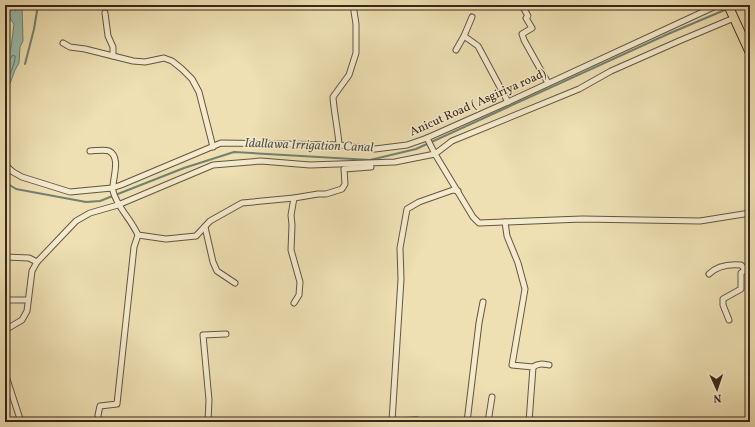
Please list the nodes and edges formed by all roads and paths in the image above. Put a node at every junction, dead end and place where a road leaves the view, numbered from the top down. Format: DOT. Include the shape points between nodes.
graph roads {
  1 [pos="353,5"];
  2 [pos="718,5"];
  3 [pos="728,5"];
  4 [pos="523,7"];
  5 [pos="105,13"];
  6 [pos="472,17"];
  7 [pos="734,18"];
  8 [pos="464,36"];
  9 [pos="63,44"];
  10 [pos="456,50"];
  11 [pos="750,53"];
  12 [pos="113,56"];
  13 [pos="548,83"];
  14 [pos="508,102"];
  15 [pos="429,142"];
  16 [pos="339,146"];
  17 [pos="213,147"];
  18 [pos="90,151"];
  19 [pos="435,154"];
  20 [pos="395,162"];
  21 [pos="5,165"];
  22 [pos="113,189"];
  23 [pos="458,191"];
  24 [pos="294,198"];
  25 [pos="117,202"];
  26 [pos="750,213"];
  27 [pos="505,222"];
  28 [pos="205,227"];
  29 [pos="138,235"];
  30 [pos="5,257"];
  31 [pos="37,262"];
  32 [pos="750,266"];
  33 [pos="745,269"];
  34 [pos="709,274"];
  35 [pos="235,283"];
  36 [pos="5,300"];
  37 [pos="28,300"];
  38 [pos="483,302"];
  39 [pos="294,303"];
  40 [pos="729,320"];
  41 [pos="5,330"];
  42 [pos="226,334"];
  43 [pos="548,365"];
  44 [pos="533,367"];
  45 [pos="5,373"];
  46 [pos="492,397"];
  47 [pos="21,422"];
  48 [pos="99,422"];
  49 [pos="208,422"];
  50 [pos="391,422"];
  51 [pos="425,422"];
  52 [pos="466,422"];
  53 [pos="488,422"];
  54 [pos="529,422"];
  1 -- 16 [label="street" via="356,53 349,75 333,97"];
  2 -- 13 [label="street, Anicut Road ( Asgiriya road)"];
  3 -- 7 [label="main road"];
  4 -- 13 [label="street" via="532,28 522,34"];
  5 -- 12 [label="street"];
  6 -- 8 [label="street"];
  7 -- 11 [label="main road"];
  7 -- 19 [label="street" via="611,71 579,89 452,141"];
  8 -- 10 [label="street"];
  8 -- 14 [label="street" via="478,46"];
  9 -- 12 [label="street"];
  12 -- 17 [label="street" via="145,62 164,58 182,69 192,79 198,92"];
  13 -- 14 [label="street, Anicut Road ( Asgiriya road)"];
  14 -- 15 [label="street, Anicut Road ( Asgiriya road)"];
  15 -- 16 [label="street, Anicut Road ( Asgiriya road)" via="375,149"];
  15 -- 19 [label="street"];
  16 -- 17 [label="street, Anicut Road ( Asgiriya road)" via="221,143"];
  17 -- 22 [label="street, Anicut Road ( Asgiriya road)"];
  18 -- 22 [label="street" via="107,151 114,157 116,171"];
  19 -- 20 [label="street"];
  19 -- 23 [label="street"];
  20 -- 24 [label="street" via="382,166 344,169 345,184 342,189"];
  20 -- 25 [label="street" via="310,165 261,161 213,165"];
  21 -- 22 [label="street, Anicut Road ( Asgiriya road)" via="22,177 70,192"];
  22 -- 25 [label="street"];
  23 -- 27 [label="street" via="479,223"];
  23 -- 50 [label="street" via="453,190 407,209 400,248 401,279"];
  24 -- 28 [label="street" via="242,203 210,221"];
  24 -- 39 [label="street" via="291,215 291,250 300,282 299,295"];
  25 -- 29 [label="street"];
  25 -- 31 [label="street" via="76,221"];
  26 -- 27 [label="street" via="700,221 582,219"];
  27 -- 44 [label="street" via="507,236 525,289 512,365"];
  28 -- 29 [label="street" via="196,236 166,239"];
  28 -- 35 [label="street" via="217,271"];
  29 -- 48 [label="street" via="134,247 117,404 100,406"];
  30 -- 31 [label="street" via="29,258"];
  31 -- 37 [label="street" via="32,271"];
  32 -- 33 [label="street"];
  33 -- 34 [label="street" via="742,265 724,265"];
  33 -- 40 [label="street" via="741,273 741,289 723,299"];
  36 -- 37 [label="street"];
  37 -- 41 [label="street" via="27,311 22,320"];
  38 -- 52 [label="street"];
  42 -- 49 [label="street" via="203,335 209,400"];
  43 -- 44 [label="street"];
  44 -- 54 [label="street"];
  45 -- 47 [label="street"];
  46 -- 53 [label="street"];
  50 -- 51 [label="street"];
}
